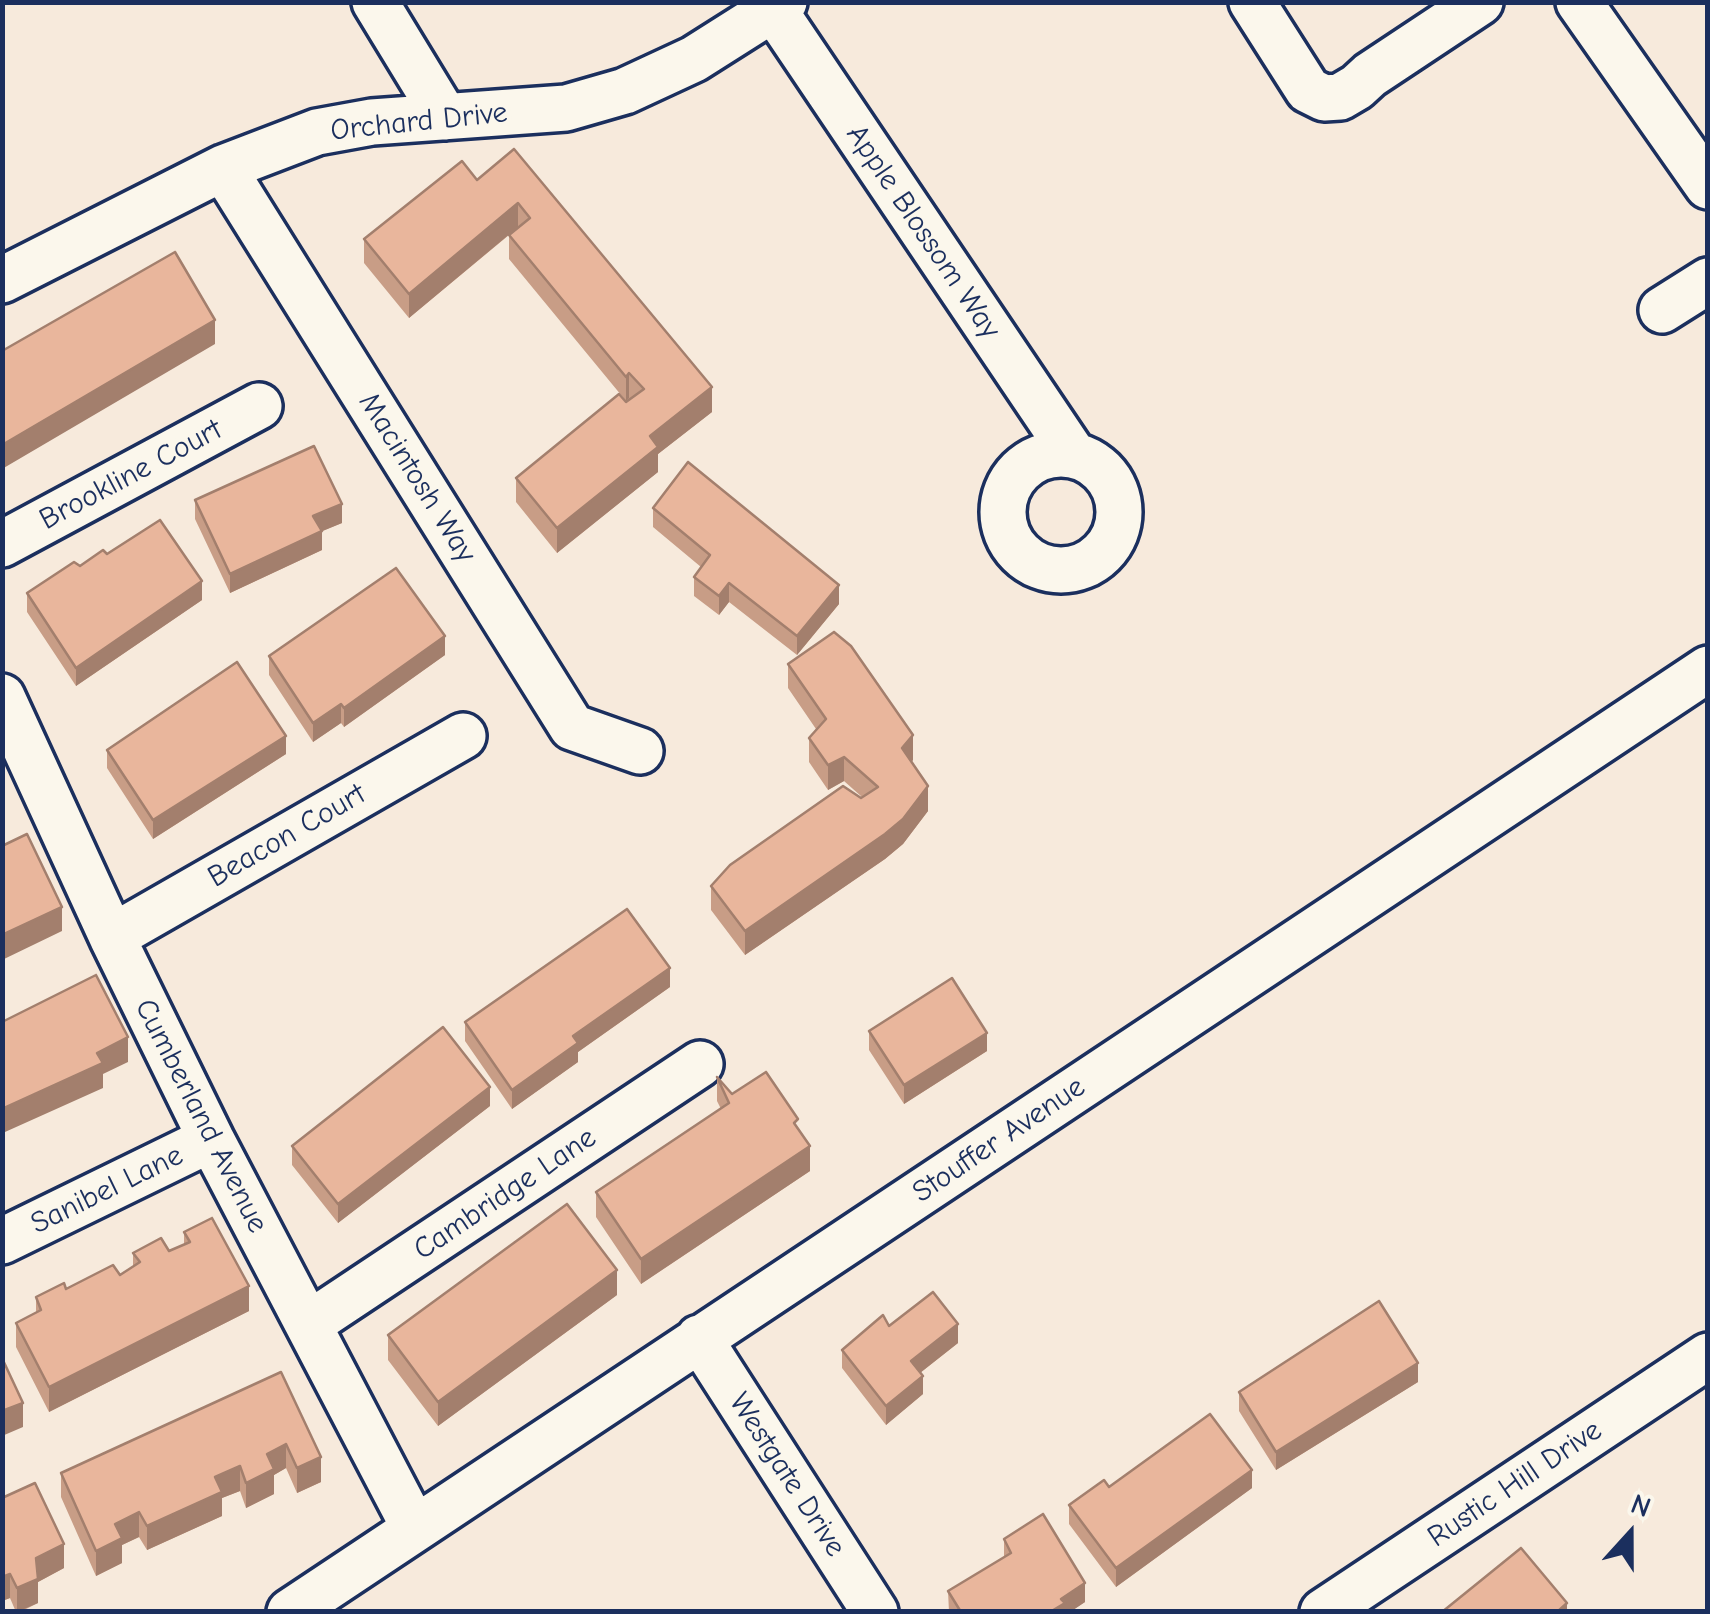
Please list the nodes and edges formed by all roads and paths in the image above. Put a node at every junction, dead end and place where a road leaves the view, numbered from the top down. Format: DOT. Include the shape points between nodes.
graph roads {
  1 [pos="375,2"];
  2 [pos="1252,2"];
  3 [pos="1480,2"];
  4 [pos="1579,2"];
  5 [pos="760,10"];
  6 [pos="445,117"];
  7 [pos="223,168"];
  8 [pos="1708,186"];
  9 [pos="2,280"];
  10 [pos="1708,281"];
  11 [pos="1662,310"];
  12 [pos="259,406"];
  13 [pos="1073,454"];
  14 [pos="2,544"];
  15 [pos="1708,669"];
  16 [pos="2,697"];
  17 [pos="463,736"];
  18 [pos="640,752"];
  19 [pos="16,760"];
  20 [pos="112,937"];
  21 [pos="700,1064"];
  22 [pos="211,1140"];
  23 [pos="2,1242"];
  24 [pos="309,1324"];
  25 [pos="699,1338"];
  26 [pos="1708,1356"];
  27 [pos="414,1527"];
  28 [pos="290,1612"];
  29 [pos="874,1612"];
  30 [pos="1324,1612"];
  1 -- 6 [label="street"];
  2 -- 3 [label="street" via="1308,90 1324,98 1358,87"];
  4 -- 8 [label="street"];
  5 -- 6 [label="street, Orchard Drive" via="694,59 625,91 566,108"];
  5 -- 13 [label="street, Apple Blossom Way"];
  6 -- 7 [label="street, Orchard Drive" via="317,132"];
  7 -- 9 [label="street, Orchard Drive"];
  7 -- 18 [label="street, Macintosh Way" via="572,727"];
  10 -- 11 [label="street"];
  12 -- 14 [label="street, Brookline Court"];
  15 -- 25 [label="street, Stouffer Avenue"];
  16 -- 19 [label="street, Cumberland Avenue"];
  17 -- 20 [label="street, Beacon Court"];
  19 -- 20 [label="street, Cumberland Avenue"];
  20 -- 22 [label="street, Cumberland Avenue"];
  21 -- 24 [label="street, Cambridge Lane"];
  22 -- 23 [label="street, Sanibel Lane"];
  22 -- 24 [label="street, Cumberland Avenue"];
  24 -- 27 [label="street, Cumberland Avenue"];
  25 -- 27 [label="street, Stouffer Avenue"];
  25 -- 29 [label="street, Westgate Drive"];
  26 -- 30 [label="street, Rustic Hill Drive"];
  27 -- 28 [label="street, Stouffer Avenue"];
}
